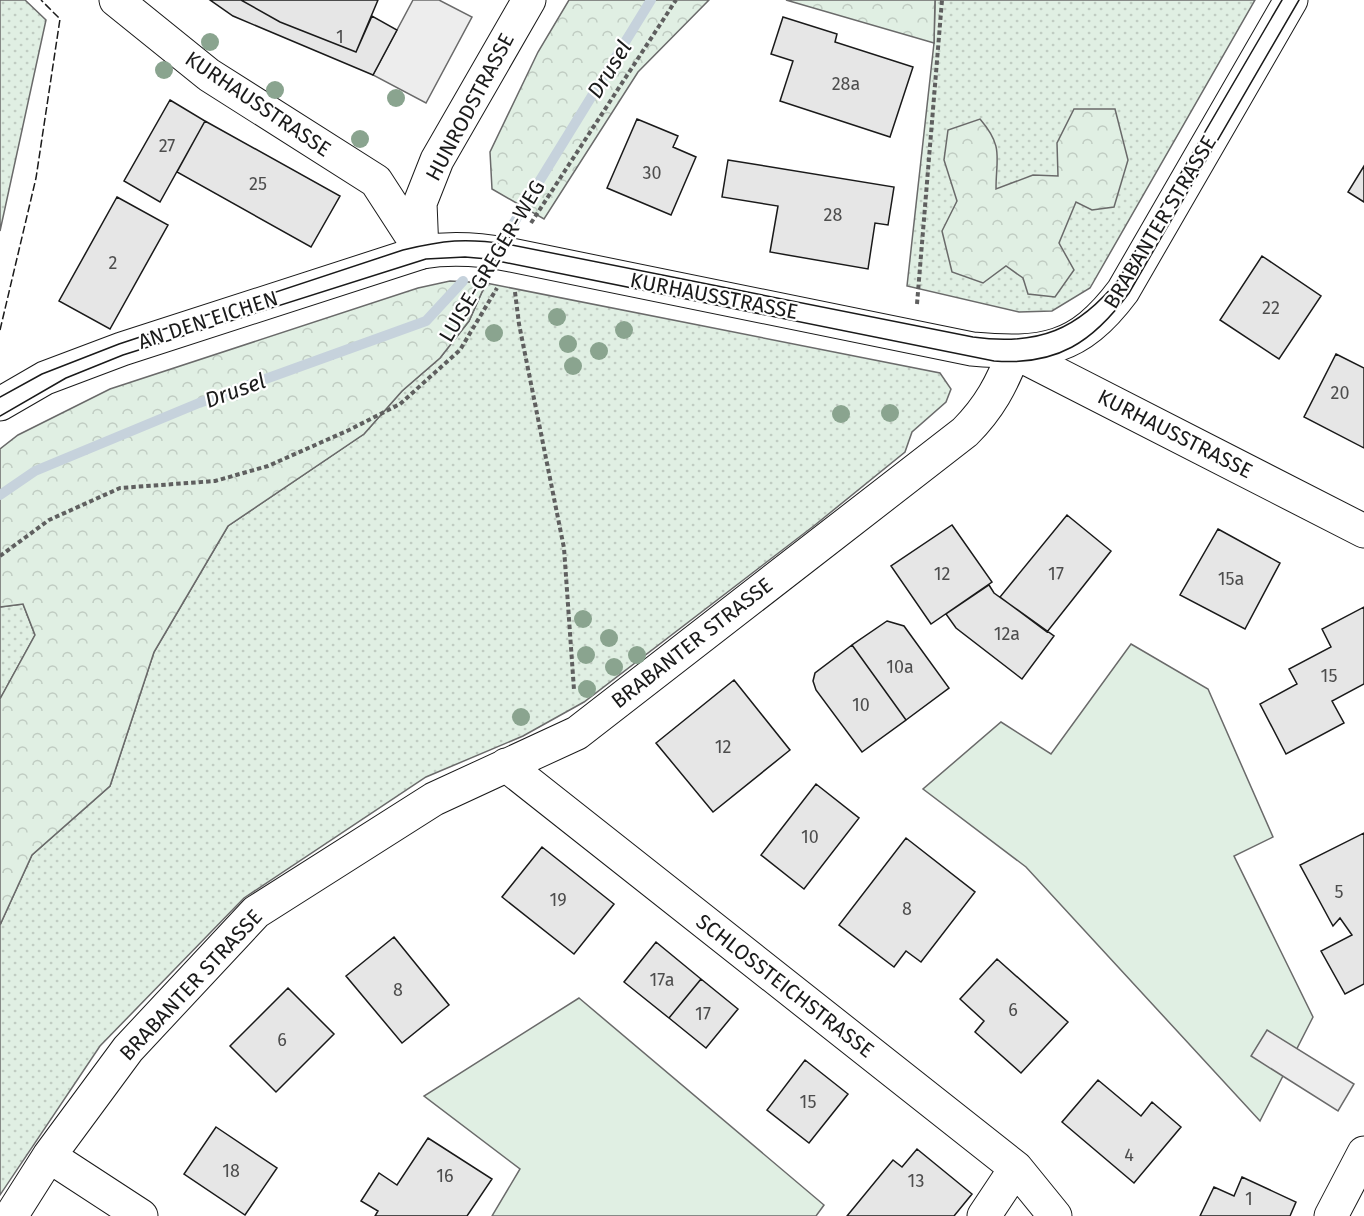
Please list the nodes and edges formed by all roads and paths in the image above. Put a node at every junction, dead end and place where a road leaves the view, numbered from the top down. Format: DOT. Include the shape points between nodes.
graph roads {
  1 [pos="116,0"];
  2 [pos="528,0"];
  3 [pos="676,0"];
  4 [pos="942,0"];
  5 [pos="1291,0"];
  6 [pos="423,252"];
  7 [pos="510,255"];
  8 [pos="913,336"];
  9 [pos="1014,352"];
  10 [pos="0,404"];
  11 [pos="1364,531"];
  12 [pos="0,556"];
  13 [pos="577,733"];
  14 [pos="506,765"];
  15 [pos="1364,1153"];
  16 [pos="49,1156"];
  17 [pos="1016,1168"];
  18 [pos="10,1216"];
  19 [pos="141,1216"];
  20 [pos="984,1216"];
  21 [pos="1055,1216"];
  22 [pos="1331,1216"];
  1 -- 6 [label="street, KURHAUSSTRASSE" via="209,75 376,181"];
  2 -- 6 [label="street, HUNRODSTRASSE" via="437,160 420,203"];
  3 -- 7 [label="path, LUISE-GREGER-WEG"];
  4 -- 8 [label="path"];
  5 -- 9 [label="street, BRABANTER STRASSE" via="1123,291 1106,313 1080,334 1051,348"];
  6 -- 7 [label="street, KURHAUSSTRASSE" via="476,249"];
  6 -- 10 [label="street, AN DEN EICHEN" via="122,349 45,378"];
  7 -- 8 [label="street, KURHAUSSTRASSE"];
  7 -- 12 [label="path, LUISE-GREGER-WEG" via="494,296 460,350 400,404 268,466 215,481 120,488 49,520"];
  7 -- 13 [label="path" via="519,324 564,548"];
  8 -- 9 [label="street, KURHAUSSTRASSE" via="972,349"];
  9 -- 11 [label="street, KURHAUSSTRASSE"];
  9 -- 13 [label="street, BRABANTER STRASSE" via="987,409 965,432"];
  13 -- 14 [label="street, BRABANTER STRASSE"];
  14 -- 16 [label="street, BRABANTER STRASSE" via="434,799 256,912 128,1049"];
  14 -- 17 [label="street, SCHLOSSTEICHSTRASSE"];
  15 -- 22 [label="street"];
  16 -- 18 [label="street, BRABANTER STRASSE"];
  16 -- 19 [label="street"];
  17 -- 20 [label="street"];
  17 -- 21 [label="street, SCHLOSSTEICHSTRASSE"];
}
